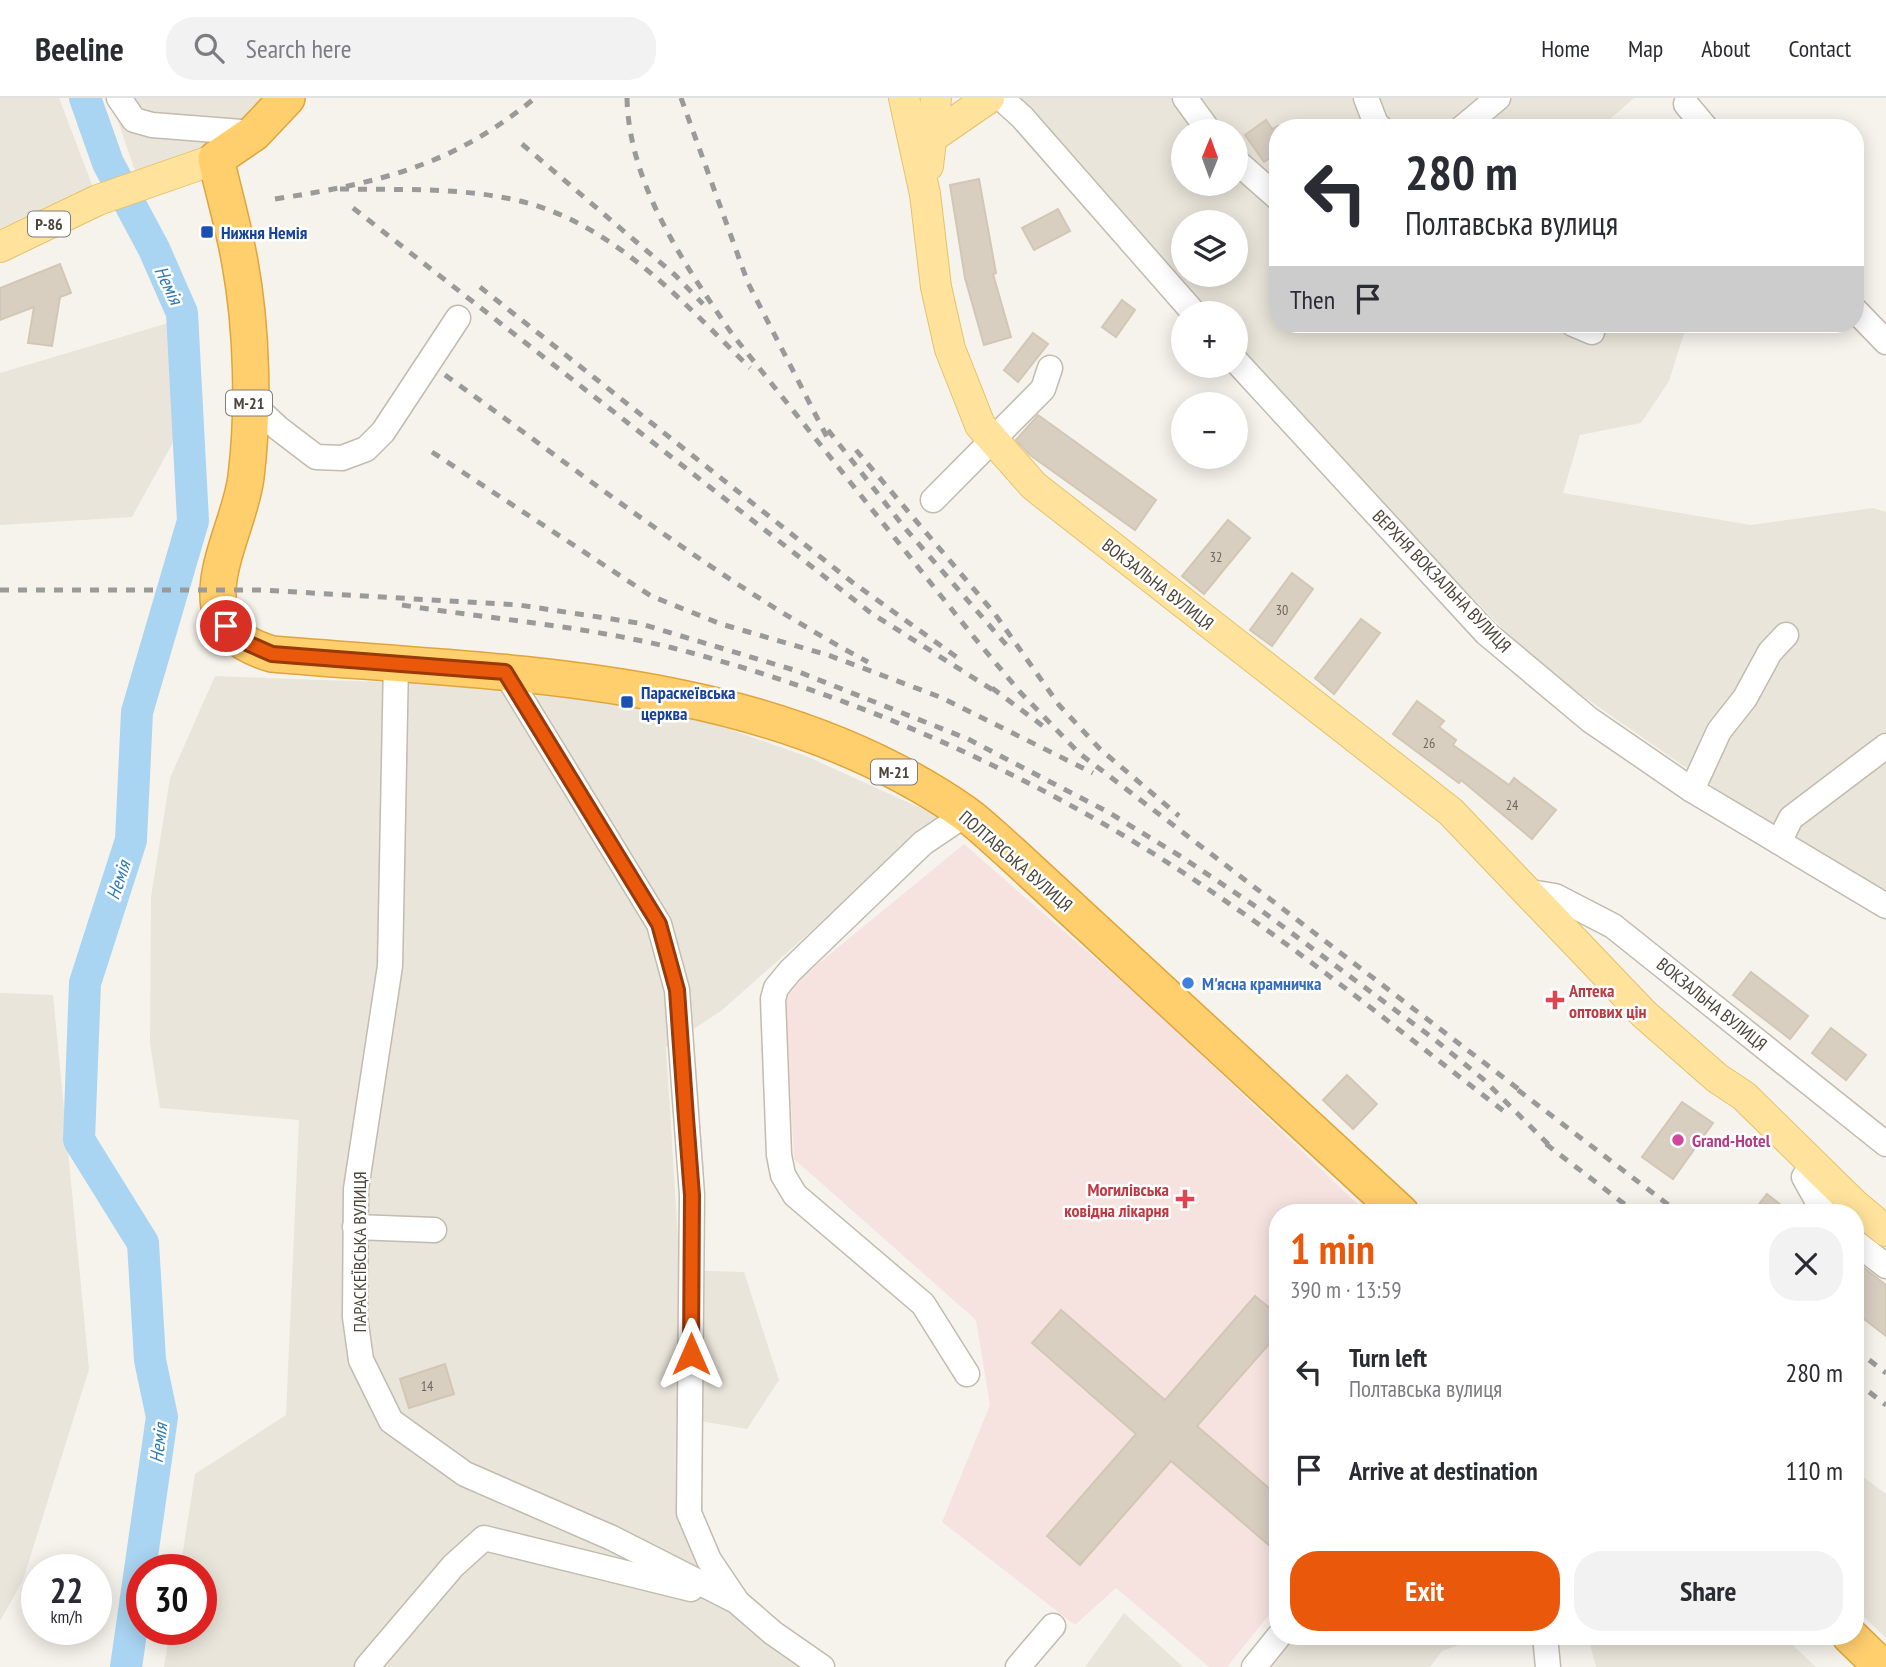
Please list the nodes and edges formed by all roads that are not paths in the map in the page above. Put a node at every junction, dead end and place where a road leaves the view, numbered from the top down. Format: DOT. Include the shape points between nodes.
graph roads {
  1 [pos="118,98"];
  2 [pos="287,98"];
  3 [pos="904,98"];
  4 [pos="936,98"];
  5 [pos="989,98"];
  6 [pos="1001,98"];
  7 [pos="1185,98"];
  8 [pos="1367,98"];
  9 [pos="1498,98"];
  10 [pos="1686,104"];
  11 [pos="1200,119"];
  12 [pos="1374,119"];
  13 [pos="1473,119"];
  14 [pos="1698,119"];
  15 [pos="254,133"];
  16 [pos="931,138"];
  17 [pos="216,159"];
  18 [pos="1248,172"];
  19 [pos="1269,190"];
  20 [pos="925,194"];
  21 [pos="0,247"];
  22 [pos="1183,301"];
  23 [pos="458,318"];
  24 [pos="1864,319"];
  25 [pos="1886,342"];
  26 [pos="1049,368"];
  27 [pos="1248,374"];
  28 [pos="250,401"];
  29 [pos="992,439"];
  30 [pos="933,500"];
  31 [pos="1786,635"];
  32 [pos="396,663"];
  33 [pos="505,672"];
  34 [pos="1886,746"];
  35 [pos="1692,790"];
  36 [pos="966,814"];
  37 [pos="1779,842"];
  38 [pos="1524,891"];
  39 [pos="1886,906"];
  40 [pos="1717,1078"];
  41 [pos="1886,1143"];
  42 [pos="1804,1177"];
  43 [pos="1391,1204"];
  44 [pos="1819,1204"];
  45 [pos="1835,1204"];
  46 [pos="1854,1204"];
  47 [pos="1864,1212"];
  48 [pos="355,1227"];
  49 [pos="434,1230"];
  50 [pos="1864,1230"];
  51 [pos="1886,1231"];
  52 [pos="1886,1248"];
  53 [pos="1864,1249"];
  54 [pos="1886,1266"];
  55 [pos="967,1374"];
  56 [pos="736,1601"];
  57 [pos="1053,1626"];
  58 [pos="1272,1645"];
  59 [pos="1546,1645"];
  60 [pos="1859,1645"];
  61 [pos="367,1667"];
  62 [pos="822,1667"];
  63 [pos="1018,1667"];
  64 [pos="1254,1667"];
  65 [pos="1548,1667"];
  66 [pos="1882,1667"];
  1 -- 15 [label="street" via="134,120 152,125"];
  2 -- 15 [label="highway"];
  3 -- 20 [label="main road, ВОКЗАЛЬНА ВУЛИЦЯ"];
  4 -- 16 [label="main road, ВОКЗАЛЬНА ВУЛИЦЯ"];
  5 -- 16 [label="main road"];
  6 -- 22 [label="street"];
  7 -- 11 [label="street"];
  8 -- 12 [label="street"];
  9 -- 13 [label="street"];
  10 -- 14 [label="street"];
  15 -- 17 [label="highway"];
  16 -- 20 [label="main road, ВОКЗАЛЬНА ВУЛИЦЯ"];
  17 -- 21 [label="main road, Р-86" via="98,200"];
  17 -- 28 [label="highway, ПОЛТАВСЬКА ВУЛИЦЯ / М-21" via="241,264"];
  18 -- 19 [label="street"];
  20 -- 29 [label="main road, ВОКЗАЛЬНА ВУЛИЦЯ" via="936,287 950,349 980,425"];
  23 -- 28 [label="street" via="383,432 366,449 342,458 316,457"];
  24 -- 25 [label="street"];
  26 -- 29 [label="street" via="1042,389"];
  27 -- 35 [label="street, ВЕРХНЯ ВОКЗАЛЬНА ВУЛИЦЯ" via="1486,633 1590,720"];
  28 -- 32 [label="highway, ПОЛТАВСЬКА ВУЛИЦЯ / М-21" via="246,476 219,582 220,611 226,626 240,640 272,654"];
  29 -- 30 [label="street"];
  29 -- 38 [label="main road, ВОКЗАЛЬНА ВУЛИЦЯ" via="1034,486 1451,812"];
  31 -- 35 [label="street" via="1719,731"];
  32 -- 33 [label="highway, ПОЛТАВСЬКА ВУЛИЦЯ / М-21"];
  32 -- 48 [label="street, ПАРАСКЕЇВСЬКА ВУЛИЦЯ" via="390,966 356,1189"];
  33 -- 36 [label="highway, ПОЛТАВСЬКА ВУЛИЦЯ / М-21" via="686,698 779,723 863,755"];
  33 -- 56 [label="street" via="659,924 677,990 692,1195 690,1513 709,1560"];
  34 -- 37 [label="street" via="1791,818"];
  35 -- 37 [label="street, ВЕРХНЯ ВОКЗАЛЬНА ВУЛИЦЯ"];
  36 -- 43 [label="highway, ПОЛТАВСЬКА ВУЛИЦЯ / М-21"];
  36 -- 55 [label="street" via="923,843 828,934 790,971 773,999 783,1175 795,1195 923,1304"];
  37 -- 39 [label="street, ВЕРХНЯ ВОКЗАЛЬНА ВУЛИЦЯ"];
  38 -- 40 [label="main road, ВОКЗАЛЬНА ВУЛИЦЯ" via="1644,1014"];
  38 -- 41 [label="street, ВОКЗАЛЬНА ВУЛИЦЯ" via="1555,896 1613,926"];
  40 -- 42 [label="main road, ВОКЗАЛЬНА ВУЛИЦЯ" via="1756,1129"];
  40 -- 46 [label="main road, ВОКЗАЛЬНА ВУЛИЦЯ" via="1744,1096"];
  42 -- 44 [label="street"];
  42 -- 45 [label="main road, ВОКЗАЛЬНА ВУЛИЦЯ"];
  47 -- 51 [label="main road, ВОКЗАЛЬНА ВУЛИЦЯ"];
  48 -- 49 [label="street"];
  48 -- 56 [label="street, ПАРАСКЕЇВСЬКА ВУЛИЦЯ" via="355,1317 361,1360 391,1421 465,1474 612,1538"];
  50 -- 52 [label="main road"];
  53 -- 54 [label="street"];
  56 -- 61 [label="street" via="484,1538 453,1566"];
  56 -- 62 [label="street, ПАРАСКЕЇВСЬКА ВУЛИЦЯ"];
  57 -- 63 [label="street"];
  58 -- 64 [label="street"];
  59 -- 65 [label="street"];
  60 -- 66 [label="highway"];
}
